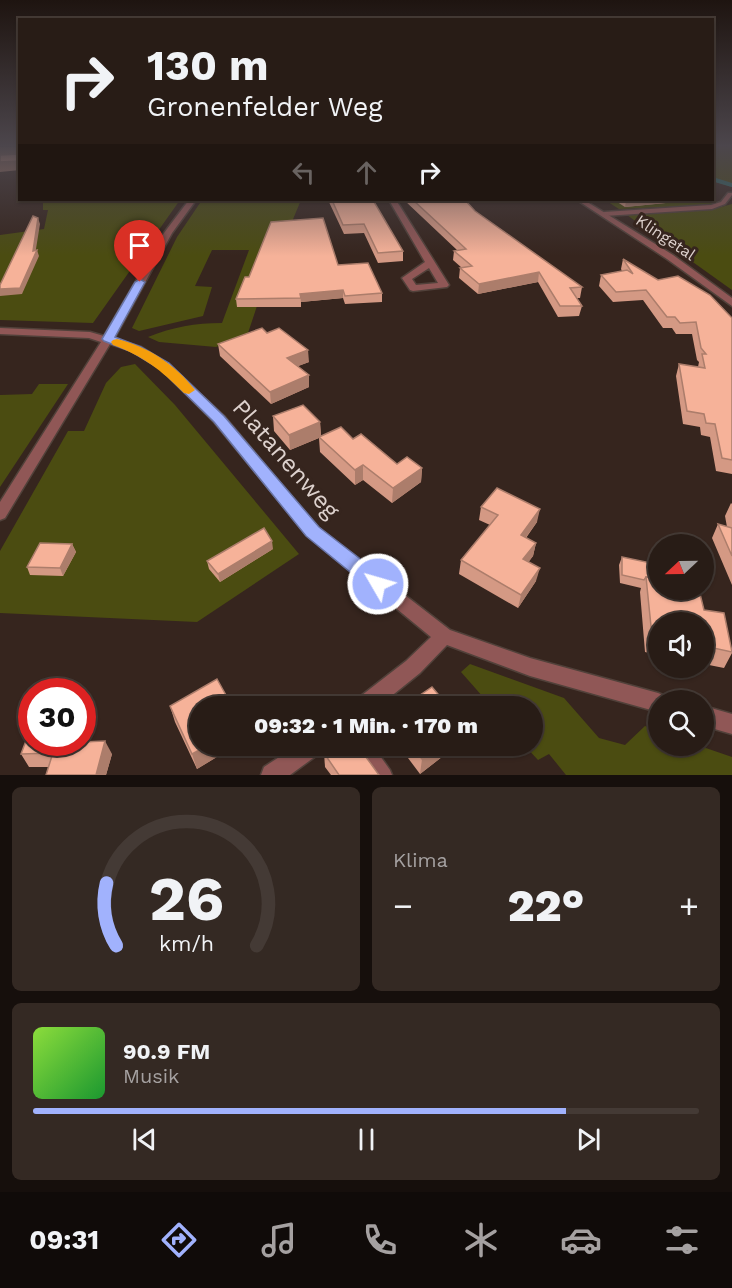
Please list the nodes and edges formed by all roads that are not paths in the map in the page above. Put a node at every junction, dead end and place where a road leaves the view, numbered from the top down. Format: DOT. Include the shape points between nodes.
graph roads {
  1 [pos="730,194"];
  2 [pos="191,201"];
  3 [pos="393,201"];
  4 [pos="582,201"];
  5 [pos="604,213"];
  6 [pos="431,262"];
  7 [pos="732,303"];
  8 [pos="0,331"];
  9 [pos="108,339"];
  10 [pos="0,514"];
  11 [pos="444,636"];
  12 [pos="377,696"];
  13 [pos="648,700"];
  14 [pos="714,719"];
  15 [pos="732,724"];
  16 [pos="299,756"];
  17 [pos="372,756"];
  18 [pos="272,775"];
  19 [pos="386,775"];
  1 -- 5 [label="lane" via="712,207"];
  2 -- 9 [label="street" via="168,232"];
  3 -- 6 [label="street"];
  4 -- 5 [label="street, Klingetal"];
  5 -- 7 [label="street, Klingetal"];
  8 -- 9 [label="street, Platanenweg"];
  9 -- 10 [label="street"];
  9 -- 11 [label="street, Platanenweg" via="136,349 164,366 219,419 312,531"];
  11 -- 12 [label="street"];
  11 -- 13 [label="street, Platanenweg" via="530,667"];
  14 -- 15 [label="street"];
  16 -- 18 [label="street"];
  17 -- 19 [label="lane"];
}
